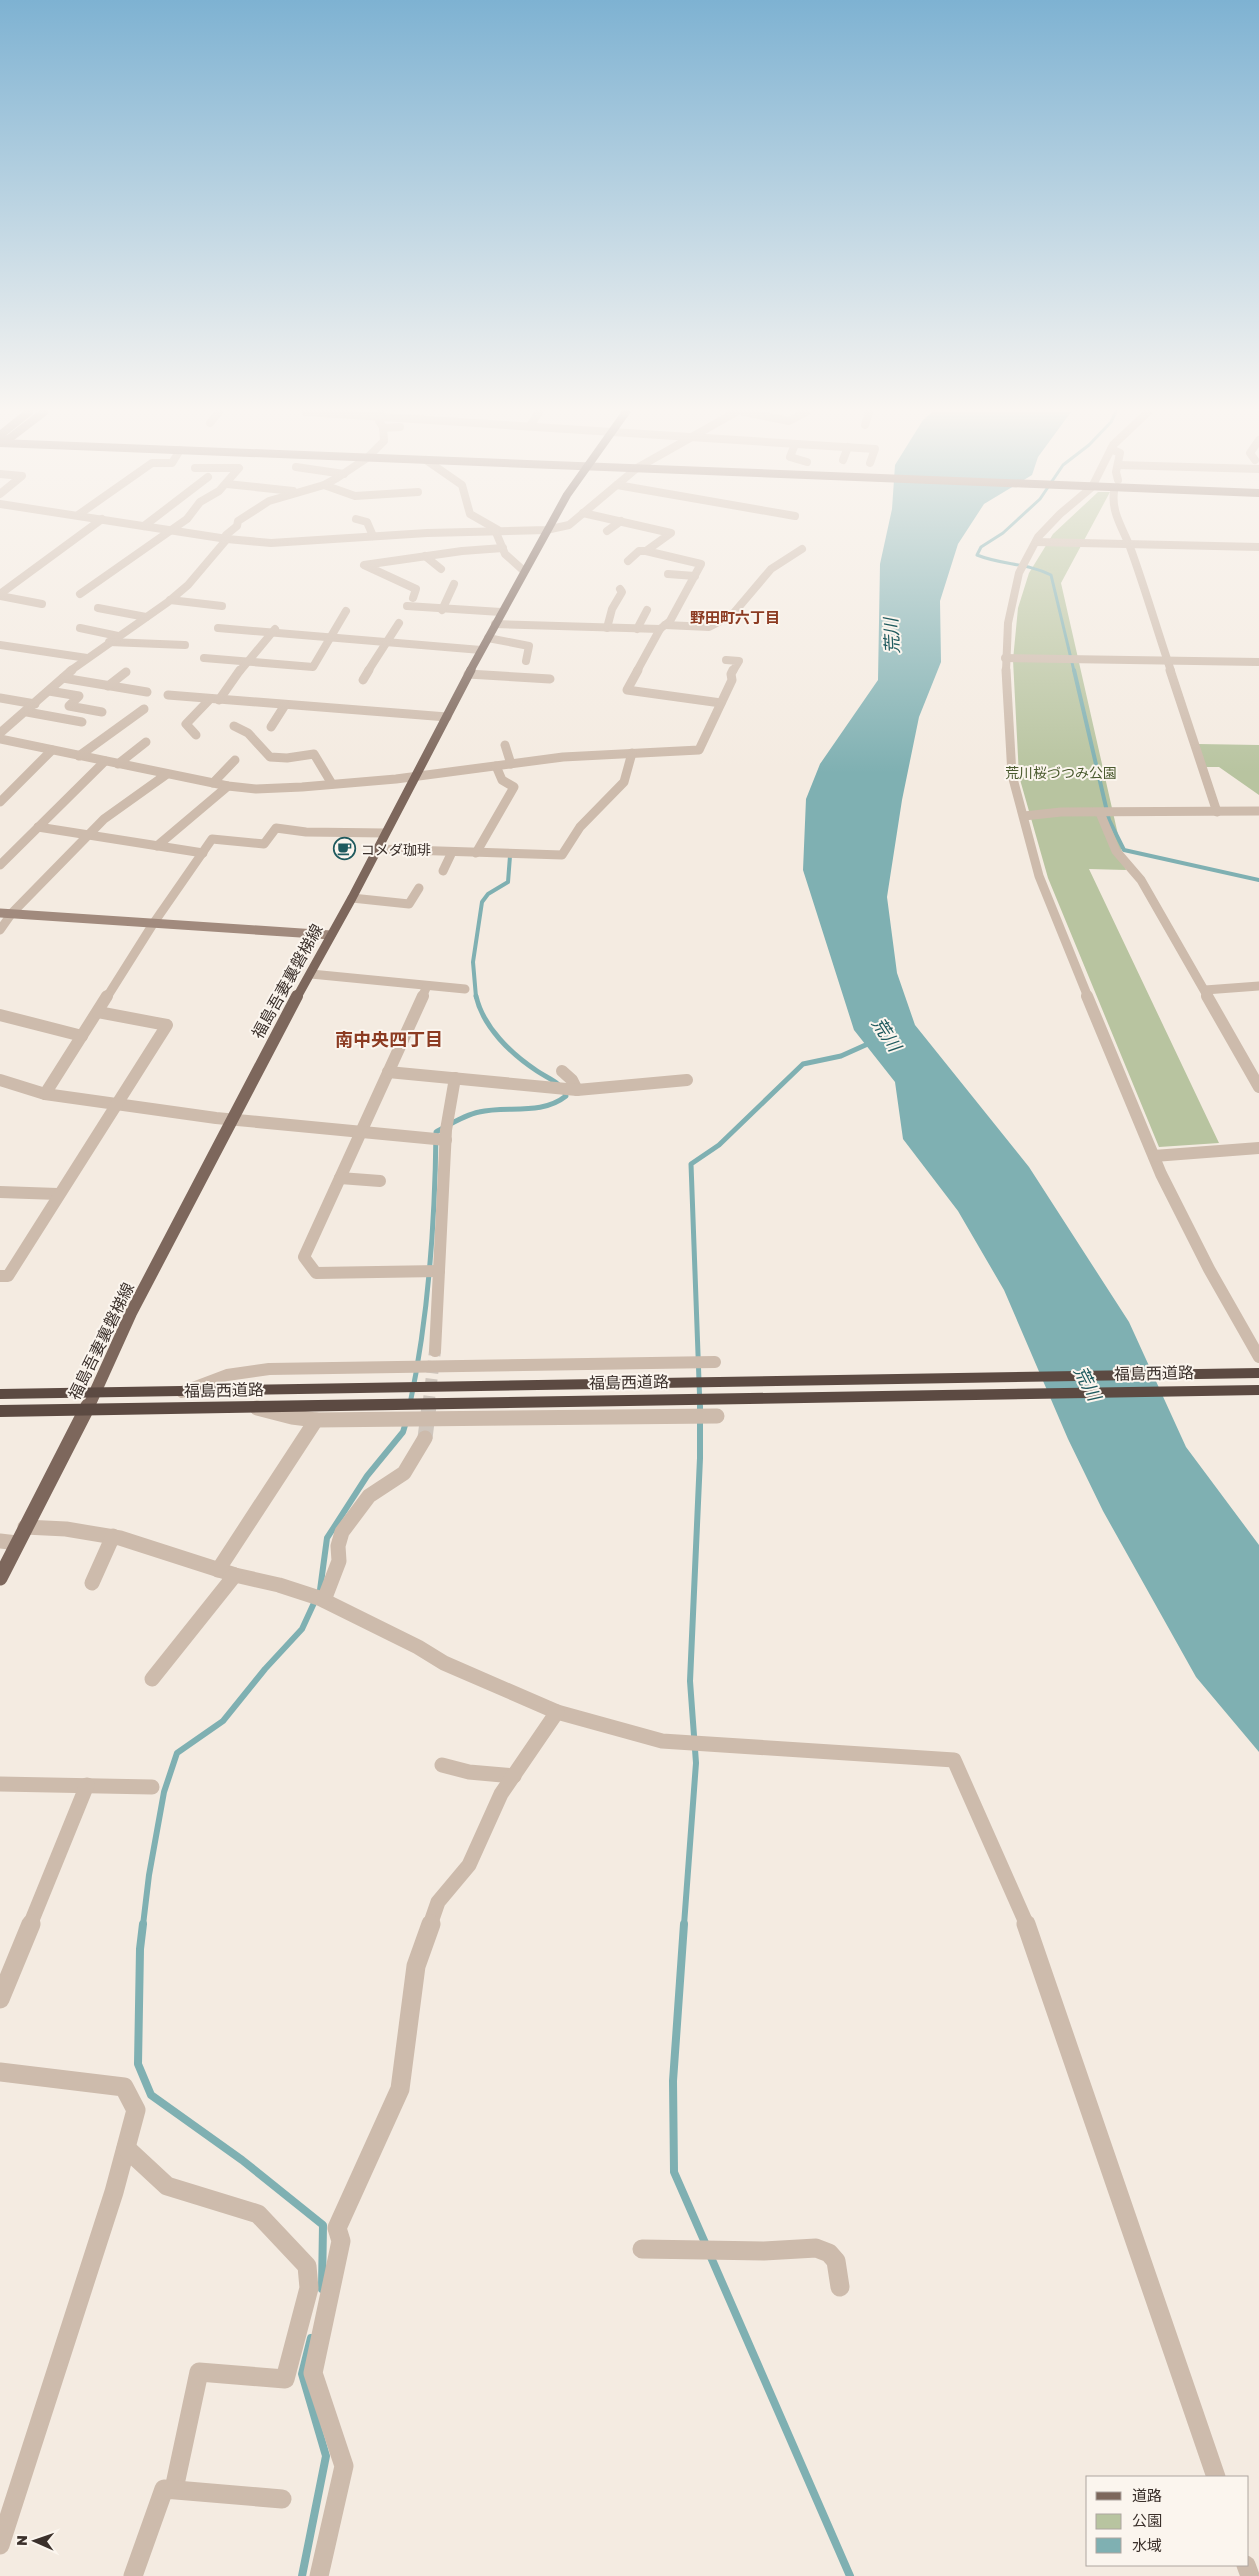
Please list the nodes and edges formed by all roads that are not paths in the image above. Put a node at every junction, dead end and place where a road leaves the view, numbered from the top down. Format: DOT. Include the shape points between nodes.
graph roads {
  1 [pos="84,532"];
  2 [pos="170,532"];
  3 [pos="186,532"];
  4 [pos="230,532"];
  5 [pos="371,532"];
  6 [pos="451,532"];
  7 [pos="497,532"];
  8 [pos="545,532"];
  9 [pos="658,532"];
  10 [pos="1044,532"];
  11 [pos="1123,532"];
  12 [pos="373,536"];
  13 [pos="226,539"];
  14 [pos="1036,542"];
  15 [pos="1129,545"];
  16 [pos="1259,547"];
  17 [pos="503,548"];
  18 [pos="802,548"];
  19 [pos="646,551"];
  20 [pos="425,556"];
  21 [pos="628,561"];
  22 [pos="441,569"];
  23 [pos="524,571"];
  24 [pos="668,574"];
  25 [pos="695,576"];
  26 [pos="454,584"];
  27 [pos="620,589"];
  28 [pos="80,594"];
  29 [pos="0,595"];
  30 [pos="413,598"];
  31 [pos="170,600"];
  32 [pos="42,604"];
  33 [pos="222,606"];
  34 [pos="407,606"];
  35 [pos="98,608"];
  36 [pos="442,610"];
  37 [pos="647,610"];
  38 [pos="346,611"];
  39 [pos="500,612"];
  40 [pos="146,617"];
  41 [pos="399,623"];
  42 [pos="494,624"];
  43 [pos="278,625"];
  44 [pos="662,627"];
  45 [pos="80,628"];
  46 [pos="218,628"];
  47 [pos="607,628"];
  48 [pos="637,628"];
  49 [pos="272,633"];
  50 [pos="118,636"];
  51 [pos="329,638"];
  52 [pos="488,638"];
  53 [pos="109,642"];
  54 [pos="387,644"];
  55 [pos="0,645"];
  56 [pos="185,645"];
  57 [pos="481,650"];
  58 [pos="88,658"];
  59 [pos="204,658"];
  60 [pos="1004,658"];
  61 [pos="726,660"];
  62 [pos="526,661"];
  63 [pos="1166,661"];
  64 [pos="247,662"];
  65 [pos="1259,662"];
  66 [pos="126,672"];
  67 [pos="468,674"];
  68 [pos="63,678"];
  69 [pos="550,679"];
  70 [pos="363,680"];
  71 [pos="108,686"];
  72 [pos="49,691"];
  73 [pos="147,692"];
  74 [pos="168,695"];
  75 [pos="0,698"];
  76 [pos="215,699"];
  77 [pos="721,703"];
  78 [pos="35,704"];
  79 [pos="285,706"];
  80 [pos="144,709"];
  81 [pos="27,712"];
  82 [pos="102,712"];
  83 [pos="447,717"];
  84 [pos="82,722"];
  85 [pos="234,726"];
  86 [pos="271,727"];
  87 [pos="0,733"];
  88 [pos="196,735"];
  89 [pos="0,739"];
  90 [pos="146,742"];
  91 [pos="505,745"];
  92 [pos="52,750"];
  93 [pos="632,753"];
  94 [pos="79,756"];
  95 [pos="235,760"];
  96 [pos="105,761"];
  97 [pos="118,764"];
  98 [pos="511,764"];
  99 [pos="496,766"];
  100 [pos="167,774"];
  101 [pos="415,775"];
  102 [pos="213,783"];
  103 [pos="332,784"];
  104 [pos="228,786"];
  105 [pos="0,802"];
  106 [pos="1259,811"];
  107 [pos="1218,812"];
  108 [pos="1100,813"];
  109 [pos="1024,816"];
  110 [pos="38,827"];
  111 [pos="385,833"];
  112 [pos="88,835"];
  113 [pos="157,846"];
  114 [pos="378,849"];
  115 [pos="203,852"];
  116 [pos="452,852"];
  117 [pos="476,853"];
  118 [pos="0,864"];
  119 [pos="443,871"];
  120 [pos="418,888"];
  121 [pos="352,898"];
  122 [pos="0,913"];
  123 [pos="12,914"];
  124 [pos="154,924"];
  125 [pos="0,930"];
  126 [pos="331,935"];
  127 [pos="311,974"];
  128 [pos="427,986"];
  129 [pos="1259,986"];
  130 [pos="465,989"];
  131 [pos="1205,990"];
  132 [pos="98,1012"];
  133 [pos="0,1015"];
  134 [pos="82,1036"];
  135 [pos="562,1071"];
  136 [pos="388,1072"];
  137 [pos="455,1078"];
  138 [pos="0,1080"];
  139 [pos="687,1080"];
  140 [pos="1259,1087"];
  141 [pos="577,1090"];
  142 [pos="44,1094"];
  143 [pos="116,1104"];
  144 [pos="233,1118"];
  145 [pos="361,1131"];
  146 [pos="442,1134"];
  147 [pos="1259,1148"];
  148 [pos="1154,1156"];
  149 [pos="340,1178"];
  150 [pos="380,1181"];
  151 [pos="0,1192"];
  152 [pos="58,1194"];
  153 [pos="436,1271"];
  154 [pos="0,1276"];
  155 [pos="435,1351"];
  156 [pos="1258,1354"];
  157 [pos="715,1362"];
  158 [pos="1259,1373"];
  159 [pos="1259,1390"];
  160 [pos="180,1393"];
  161 [pos="0,1394"];
  162 [pos="94,1394"];
  163 [pos="257,1408"];
  164 [pos="0,1411"];
  165 [pos="86,1411"];
  166 [pos="718,1416"];
  167 [pos="316,1420"];
  168 [pos="425,1438"];
  169 [pos="26,1527"];
  170 [pos="113,1536"];
  171 [pos="0,1541"];
  172 [pos="17,1543"];
  173 [pos="218,1570"];
  174 [pos="235,1575"];
  175 [pos="0,1578"];
  176 [pos="92,1583"];
  177 [pos="318,1598"];
  178 [pos="152,1679"];
  179 [pos="557,1712"];
  180 [pos="442,1765"];
  181 [pos="514,1776"];
  182 [pos="0,1784"];
  183 [pos="87,1785"];
  184 [pos="152,1787"];
  185 [pos="0,1999"];
  186 [pos="0,2072"];
  187 [pos="126,2148"];
  188 [pos="642,2250"];
  189 [pos="840,2287"];
  190 [pos="1216,2476"];
  191 [pos="174,2489"];
  192 [pos="282,2499"];
  193 [pos="0,2546"];
  194 [pos="133,2576"];
  195 [pos="319,2576"];
  1 -- 29 [label="street"];
  2 -- 28 [label="street"];
  3 -- 13 [label="street"];
  4 -- 13 [label="street"];
  5 -- 12 [label="street"];
  6 -- 12 [label="street"];
  7 -- 17 [label="street"];
  8 -- 23 [label="main road, 福島吾妻裏磐梯線"];
  9 -- 19 [label="street" via="671,534"];
  10 -- 14 [label="street"];
  11 -- 15 [label="street"];
  12 -- 13 [label="street" via="297,543"];
  13 -- 31 [label="street" via="188,585"];
  14 -- 15 [label="street"];
  14 -- 60 [label="street" via="1019,573 1014,590"];
  15 -- 16 [label="street"];
  15 -- 63 [label="street"];
  17 -- 20 [label="street"];
  17 -- 23 [label="street" via="505,554"];
  18 -- 44 [label="street" via="771,568 732,615 709,627"];
  19 -- 21 [label="street" via="639,551"];
  19 -- 25 [label="street" via="701,564"];
  20 -- 22 [label="street"];
  20 -- 30 [label="street" via="364,565 416,589"];
  23 -- 39 [label="main road, 福島吾妻裏磐梯線"];
  24 -- 25 [label="street"];
  25 -- 44 [label="street" via="670,621"];
  26 -- 36 [label="street"];
  27 -- 47 [label="street" via="622,592 612,609"];
  29 -- 32 [label="street"];
  31 -- 33 [label="street"];
  31 -- 40 [label="street"];
  34 -- 36 [label="street"];
  35 -- 40 [label="street"];
  36 -- 39 [label="street"];
  37 -- 48 [label="street"];
  38 -- 51 [label="street"];
  39 -- 42 [label="main road, 福島吾妻裏磐梯線"];
  40 -- 50 [label="street"];
  41 -- 54 [label="street"];
  42 -- 47 [label="street"];
  42 -- 52 [label="main road, 福島吾妻裏磐梯線"];
  43 -- 49 [label="street"];
  44 -- 48 [label="street"];
  44 -- 77 [label="street" via="627,690"];
  45 -- 50 [label="street"];
  46 -- 49 [label="street"];
  47 -- 48 [label="street"];
  49 -- 51 [label="street"];
  49 -- 64 [label="street"];
  50 -- 53 [label="street"];
  51 -- 54 [label="street"];
  51 -- 64 [label="street" via="313,667"];
  52 -- 57 [label="main road, 福島吾妻裏磐梯線"];
  52 -- 62 [label="street" via="530,646"];
  53 -- 56 [label="street"];
  53 -- 58 [label="street"];
  54 -- 57 [label="street"];
  54 -- 70 [label="street"];
  55 -- 58 [label="street"];
  57 -- 67 [label="main road, 福島吾妻裏磐梯線"];
  58 -- 68 [label="street"];
  59 -- 64 [label="street"];
  60 -- 63 [label="street"];
  60 -- 109 [label="street" via="1012,775"];
  61 -- 77 [label="street" via="739,661"];
  63 -- 65 [label="street"];
  63 -- 107 [label="street"];
  64 -- 76 [label="street"];
  66 -- 71 [label="street"];
  67 -- 69 [label="street"];
  67 -- 83 [label="main road, 福島吾妻裏磐梯線"];
  68 -- 71 [label="street"];
  68 -- 72 [label="street"];
  71 -- 73 [label="street"];
  72 -- 78 [label="street"];
  72 -- 82 [label="street" via="79,696 68,706"];
  74 -- 76 [label="street"];
  75 -- 78 [label="street"];
  76 -- 79 [label="street"];
  76 -- 88 [label="street" via="186,724"];
  77 -- 93 [label="street" via="704,750"];
  78 -- 81 [label="street"];
  79 -- 83 [label="street"];
  79 -- 86 [label="street"];
  80 -- 94 [label="street"];
  81 -- 84 [label="street"];
  81 -- 87 [label="street"];
  83 -- 101 [label="main road, 福島吾妻裏磐梯線"];
  85 -- 103 [label="street" via="248,733 270,757 314,754"];
  89 -- 92 [label="street"];
  90 -- 97 [label="street"];
  91 -- 98 [label="street"];
  92 -- 94 [label="street"];
  92 -- 105 [label="street"];
  93 -- 98 [label="street"];
  93 -- 117 [label="street" via="624,782 580,827 562,855"];
  94 -- 96 [label="street"];
  95 -- 102 [label="street"];
  96 -- 97 [label="street"];
  96 -- 110 [label="street"];
  97 -- 100 [label="street"];
  98 -- 99 [label="street"];
  99 -- 101 [label="street"];
  99 -- 117 [label="street" via="502,780 514,787"];
  100 -- 102 [label="street"];
  100 -- 112 [label="street"];
  101 -- 103 [label="street"];
  101 -- 111 [label="main road, 福島吾妻裏磐梯線"];
  102 -- 104 [label="street"];
  103 -- 104 [label="street" via="256,789"];
  104 -- 113 [label="street"];
  106 -- 107 [label="street"];
  107 -- 108 [label="street"];
  108 -- 109 [label="street" via="1061,812"];
  108 -- 131 [label="street" via="1116,851 1142,880"];
  109 -- 148 [label="street" via="1039,876"];
  110 -- 112 [label="street"];
  110 -- 118 [label="street"];
  111 -- 114 [label="main road, 福島吾妻裏磐梯線"];
  111 -- 115 [label="street" via="306,832 276,828 264,844 212,839"];
  112 -- 113 [label="street"];
  112 -- 123 [label="street"];
  113 -- 115 [label="street"];
  114 -- 116 [label="street"];
  114 -- 121 [label="main road, 福島吾妻裏磐梯線"];
  115 -- 124 [label="street"];
  116 -- 117 [label="street"];
  116 -- 119 [label="street"];
  120 -- 121 [label="street" via="409,904"];
  121 -- 126 [label="main road, 福島吾妻裏磐梯線"];
  122 -- 123 [label="street"];
  123 -- 124 [label="street"];
  123 -- 125 [label="street"];
  124 -- 126 [label="street"];
  124 -- 132 [label="street"];
  126 -- 127 [label="main road, 福島吾妻裏磐梯線"];
  127 -- 128 [label="street"];
  127 -- 144 [label="main road, 福島吾妻裏磐梯線"];
  128 -- 130 [label="street"];
  128 -- 136 [label="street"];
  129 -- 131 [label="street"];
  131 -- 140 [label="street"];
  132 -- 134 [label="street"];
  132 -- 143 [label="street" via="167,1025"];
  133 -- 134 [label="street"];
  134 -- 142 [label="street"];
  135 -- 141 [label="street"];
  136 -- 137 [label="street"];
  136 -- 145 [label="street"];
  137 -- 141 [label="street"];
  137 -- 146 [label="street"];
  138 -- 142 [label="street"];
  139 -- 141 [label="street"];
  142 -- 143 [label="street"];
  143 -- 144 [label="street"];
  143 -- 152 [label="street"];
  144 -- 145 [label="street"];
  144 -- 162 [label="main road, 福島吾妻裏磐梯線" via="131,1313"];
  145 -- 146 [label="street"];
  145 -- 149 [label="street"];
  146 -- 153 [label="street"];
  147 -- 148 [label="street"];
  148 -- 156 [label="street" via="1209,1269"];
  149 -- 150 [label="street"];
  149 -- 153 [label="street" via="304,1257 316,1273"];
  151 -- 152 [label="street"];
  152 -- 154 [label="street" via="8,1276"];
  153 -- 155 [label="street"];
  157 -- 160 [label="street" via="268,1369 227,1375"];
  158 -- 160 [label="highway, 福島西道路"];
  159 -- 163 [label="highway, 福島西道路"];
  160 -- 162 [label="highway, 福島西道路"];
  161 -- 162 [label="highway, 福島西道路"];
  162 -- 165 [label="main road, 福島吾妻裏磐梯線"];
  163 -- 165 [label="highway, 福島西道路"];
  163 -- 167 [label="street"];
  164 -- 165 [label="highway, 福島西道路"];
  165 -- 169 [label="main road, 福島吾妻裏磐梯線"];
  166 -- 167 [label="street"];
  167 -- 173 [label="street"];
  168 -- 177 [label="street" via="404,1473 369,1496 342,1532 338,1546 339,1561"];
  169 -- 170 [label="street"];
  169 -- 172 [label="main road, 福島吾妻裏磐梯線"];
  170 -- 173 [label="street"];
  170 -- 176 [label="street"];
  171 -- 172 [label="street"];
  172 -- 175 [label="main road, 福島吾妻裏磐梯線"];
  173 -- 174 [label="street"];
  174 -- 177 [label="street"];
  174 -- 178 [label="street"];
  177 -- 179 [label="street" via="444,1663"];
  179 -- 181 [label="street"];
  179 -- 190 [label="street" via="680,1744 954,1760 1026,1923"];
  180 -- 181 [label="street" via="469,1772"];
  181 -- 195 [label="street" via="500,1794 469,1864 438,1902 416,1966 400,2089 337,2228 341,2241 313,2373 344,2466"];
  182 -- 183 [label="street"];
  183 -- 184 [label="street"];
  183 -- 185 [label="street"];
  186 -- 187 [label="street" via="124,2087 136,2110"];
  187 -- 191 [label="street" via="167,2186 258,2214 307,2266 309,2288 285,2379 199,2372"];
  187 -- 193 [label="street"];
  188 -- 189 [label="street" via="816,2248 829,2253 836,2261"];
  191 -- 192 [label="street"];
  191 -- 194 [label="street" via="164,2489"];
}
